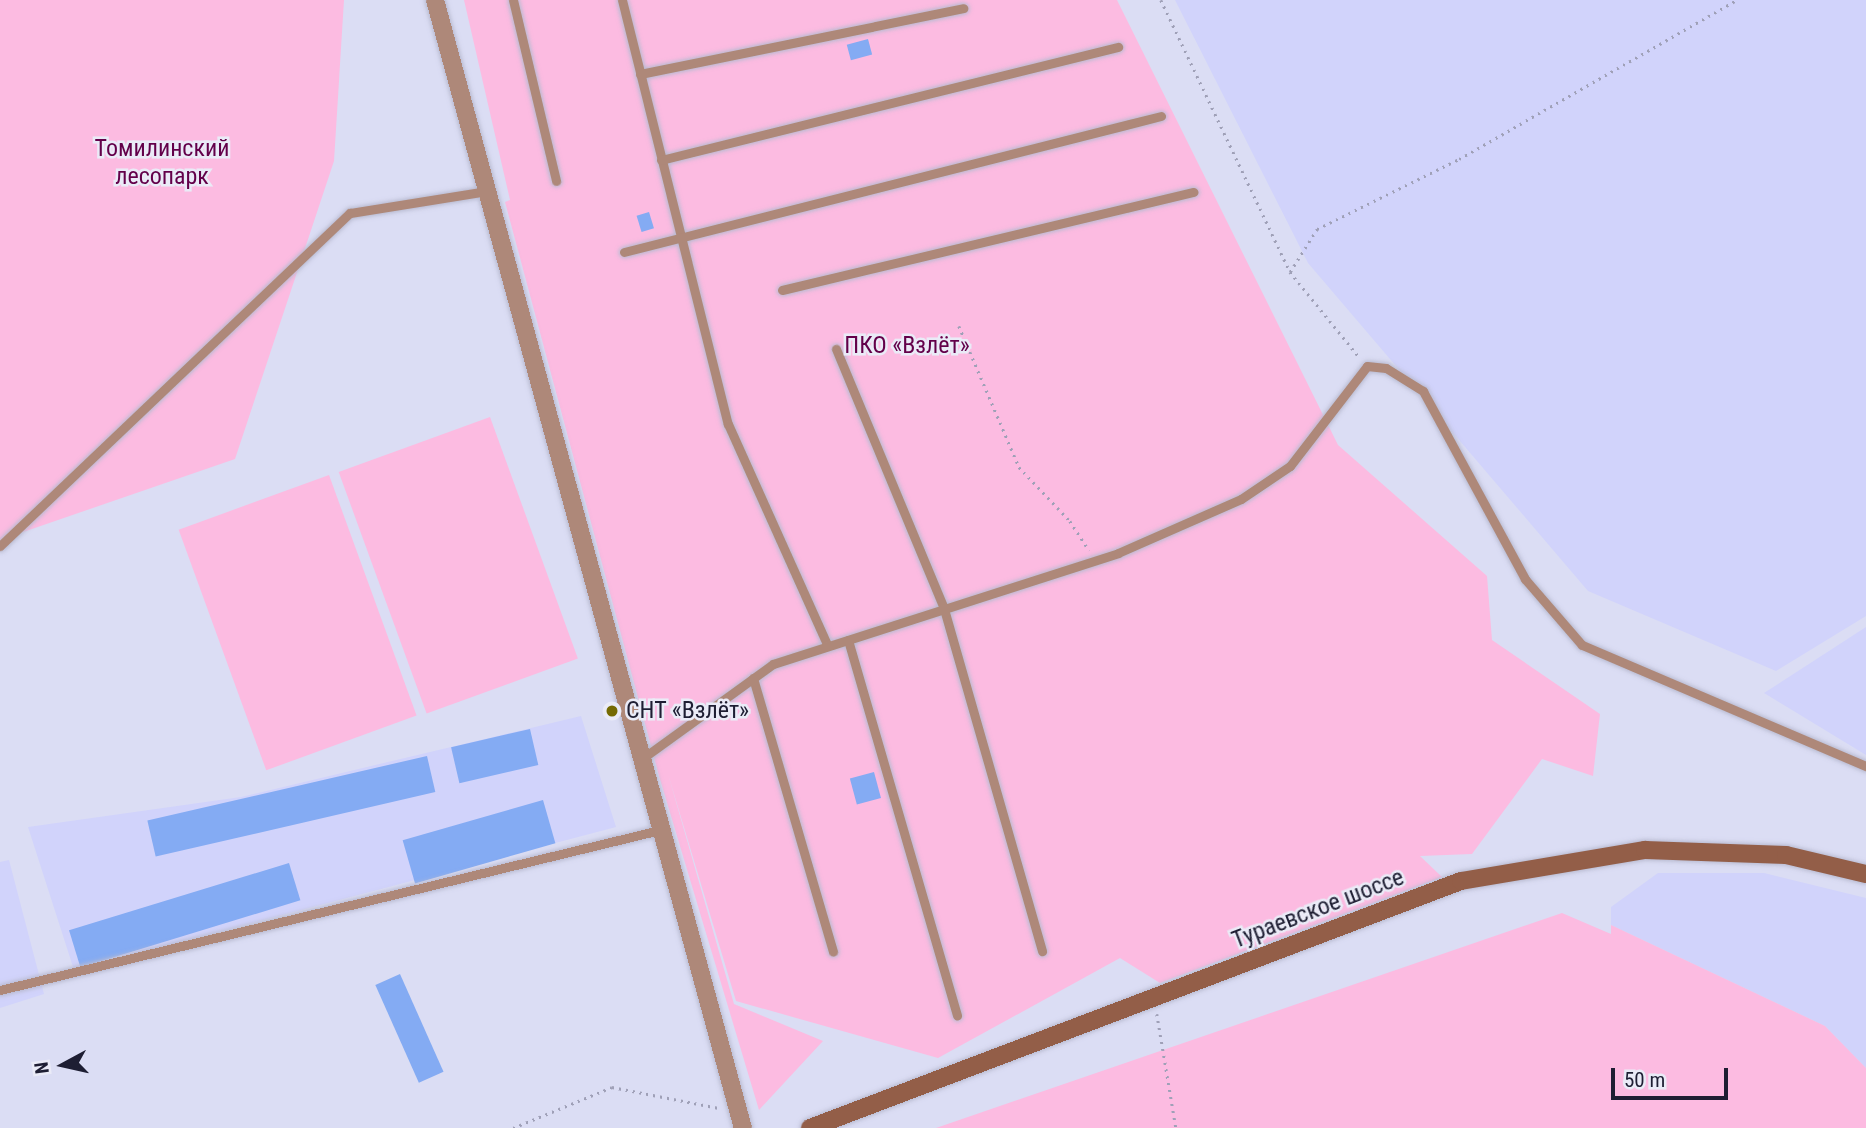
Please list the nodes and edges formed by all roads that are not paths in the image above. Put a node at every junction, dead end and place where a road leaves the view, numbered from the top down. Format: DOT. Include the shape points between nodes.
graph roads {
  1 [pos="435,0"];
  2 [pos="513,0"];
  3 [pos="622,0"];
  4 [pos="962,8"];
  5 [pos="1118,47"];
  6 [pos="640,74"];
  7 [pos="1161,116"];
  8 [pos="661,160"];
  9 [pos="556,181"];
  10 [pos="487,191"];
  11 [pos="1194,192"];
  12 [pos="680,237"];
  13 [pos="624,252"];
  14 [pos="782,290"];
  15 [pos="836,349"];
  16 [pos="0,546"];
  17 [pos="944,609"];
  18 [pos="848,640"];
  19 [pos="828,646"];
  20 [pos="753,678"];
  21 [pos="641,760"];
  22 [pos="1866,766"];
  23 [pos="660,830"];
  24 [pos="1866,874"];
  25 [pos="1042,951"];
  26 [pos="833,952"];
  27 [pos="0,990"];
  28 [pos="957,1015"];
  29 [pos="743,1128"];
  30 [pos="810,1128"];
  1 -- 10 [label="street"];
  2 -- 9 [label="lane"];
  3 -- 6 [label="lane"];
  4 -- 6 [label="lane"];
  5 -- 8 [label="lane"];
  6 -- 8 [label="lane"];
  7 -- 12 [label="lane"];
  8 -- 12 [label="lane"];
  10 -- 16 [label="lane" via="350,213"];
  10 -- 21 [label="street"];
  11 -- 14 [label="lane"];
  12 -- 13 [label="lane"];
  12 -- 19 [label="lane" via="728,424 812,623"];
  15 -- 17 [label="lane"];
  17 -- 18 [label="lane"];
  17 -- 22 [label="lane" via="1095,560 1241,499 1290,466 1367,366 1386,368 1423,391 1525,579 1582,645"];
  17 -- 25 [label="lane"];
  18 -- 19 [label="lane"];
  18 -- 28 [label="lane"];
  19 -- 20 [label="lane" via="773,664"];
  20 -- 21 [label="lane"];
  20 -- 26 [label="lane"];
  21 -- 23 [label="street"];
  23 -- 27 [label="lane"];
  23 -- 29 [label="street"];
  24 -- 30 [label="main road, Тураевское шоссе" via="1786,855 1645,850 1461,881"];
}
